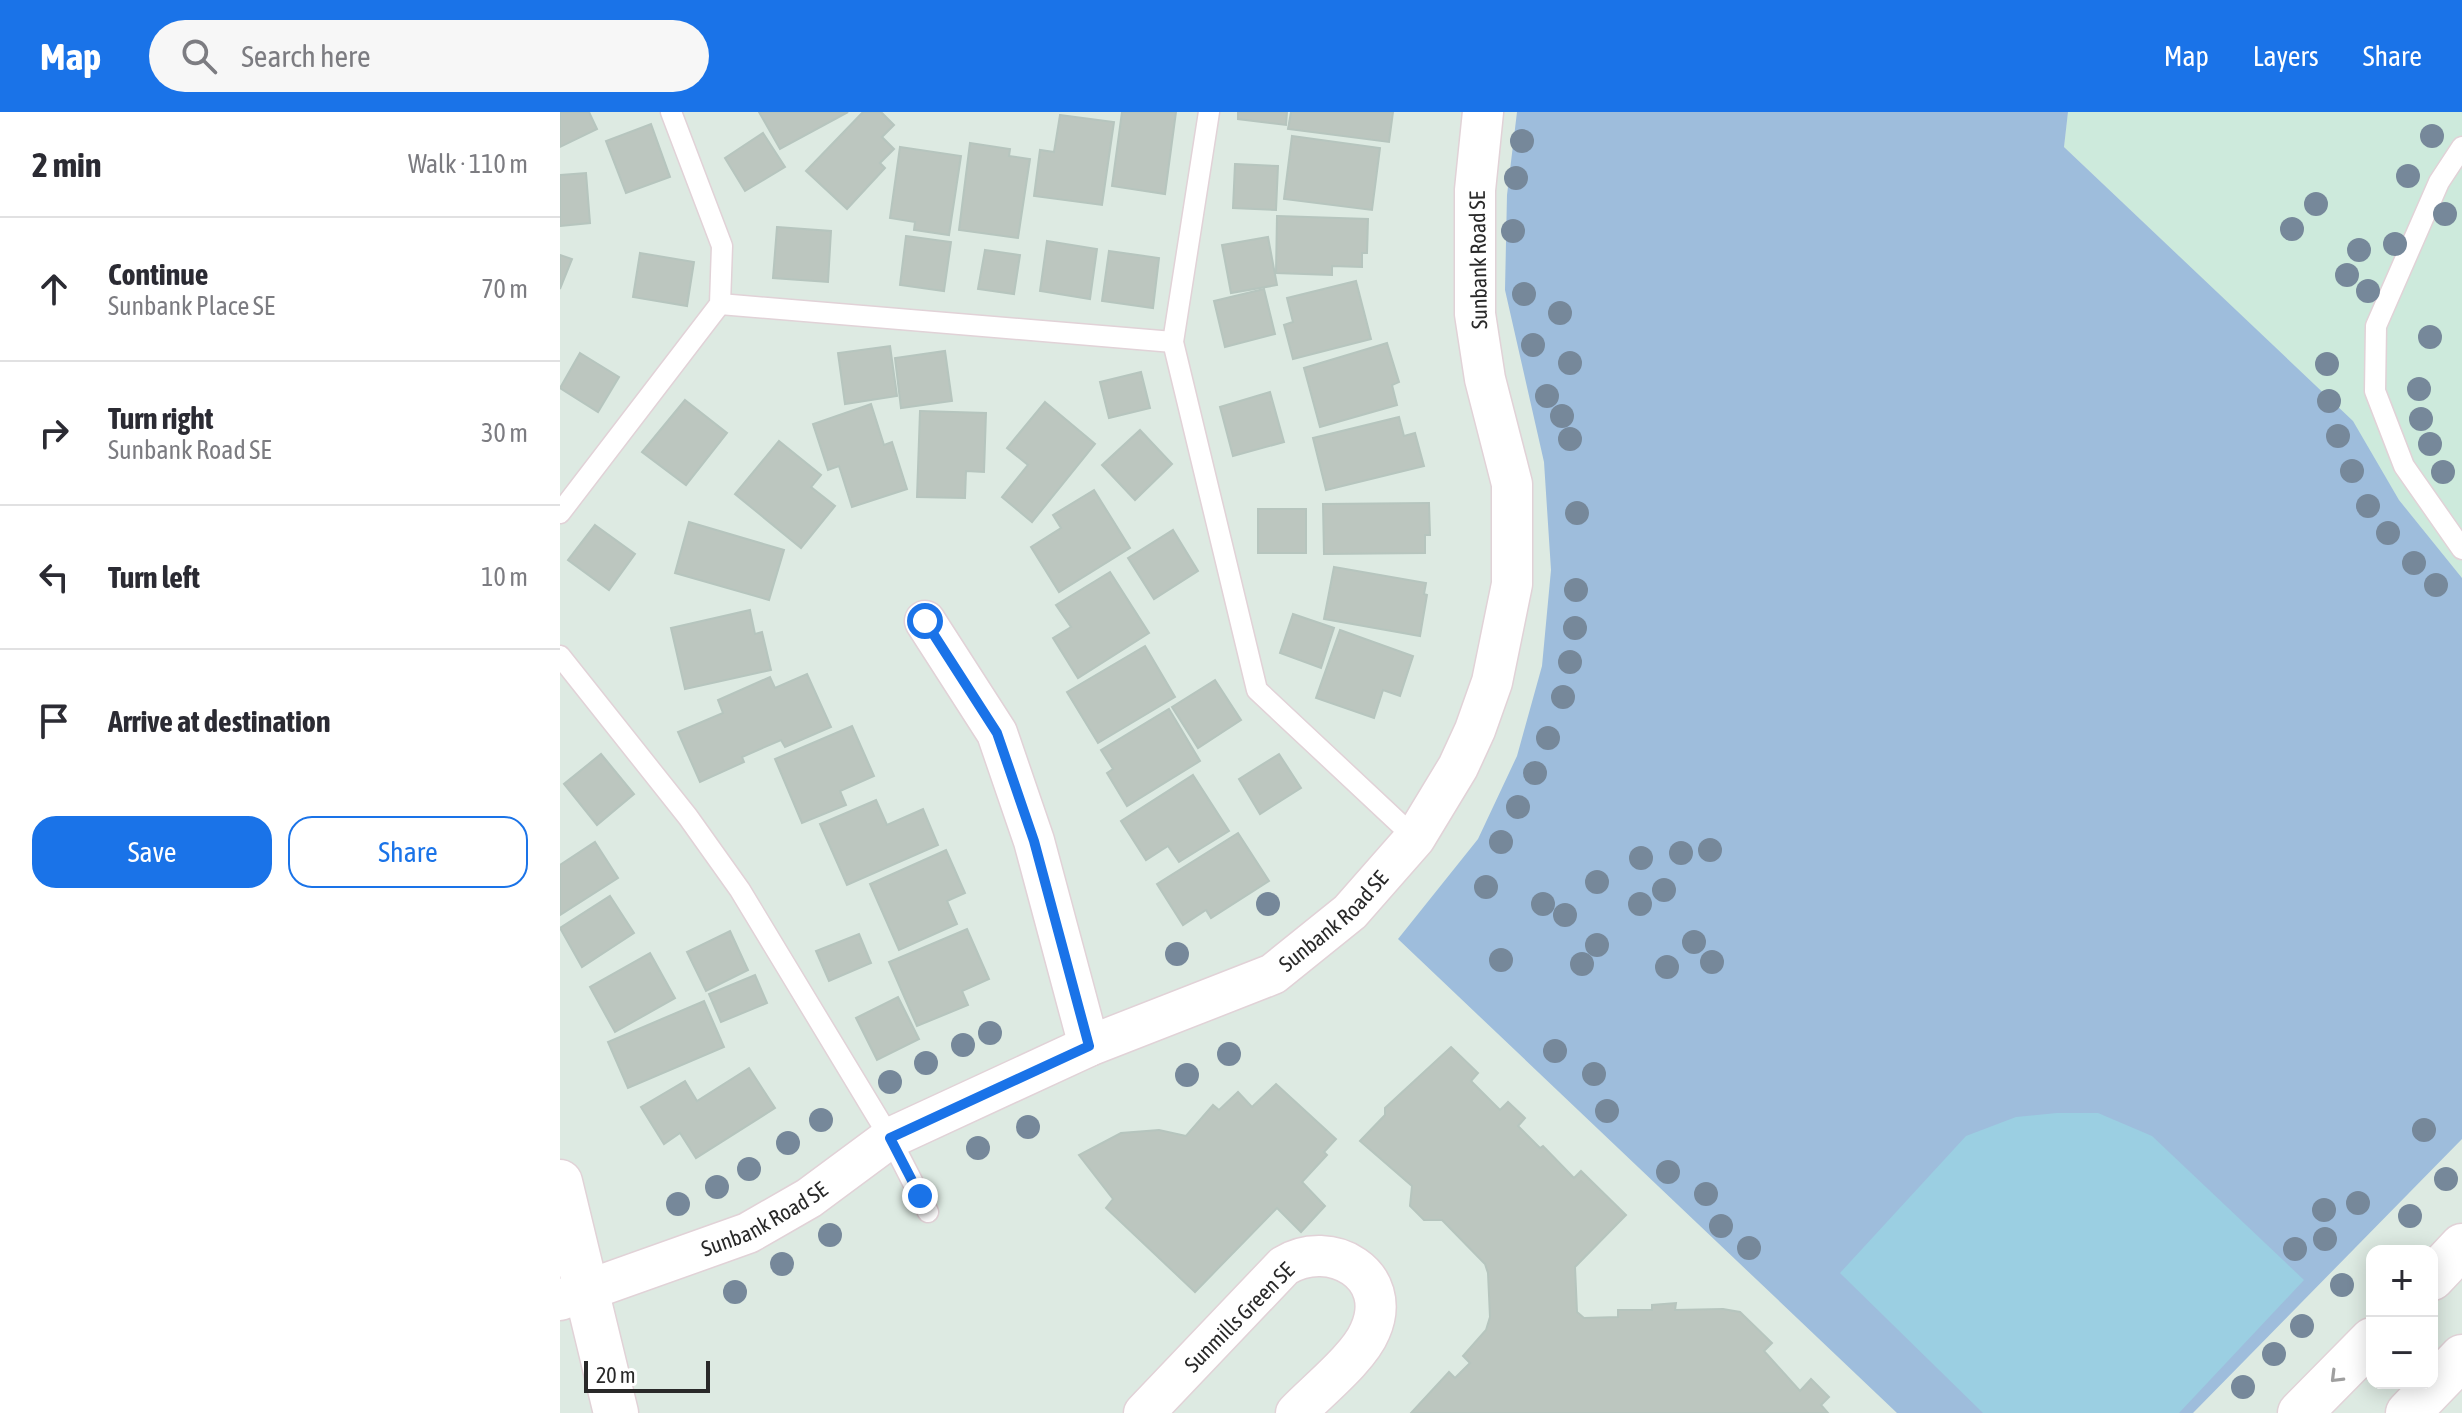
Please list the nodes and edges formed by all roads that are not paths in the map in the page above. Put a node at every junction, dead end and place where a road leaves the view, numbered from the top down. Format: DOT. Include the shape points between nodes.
graph roads {
  1 [pos="671,112"];
  2 [pos="1209,112"];
  3 [pos="1483,112"];
  4 [pos="2462,147"];
  5 [pos="720,304"];
  6 [pos="1173,342"];
  7 [pos="560,513"];
  8 [pos="2462,549"];
  9 [pos="925,621"];
  10 [pos="560,656"];
  11 [pos="1415,838"];
  12 [pos="1089,1046"];
  13 [pos="890,1138"];
  14 [pos="560,1182"];
  15 [pos="928,1212"];
  16 [pos="2462,1246"];
  17 [pos="2438,1272"];
  18 [pos="574,1295"];
  19 [pos="2366,1346"];
  20 [pos="2462,1357"];
  21 [pos="616,1413"];
  22 [pos="1144,1413"];
  23 [pos="1296,1413"];
  24 [pos="2300,1413"];
  25 [pos="2408,1413"];
  1 -- 5 [label="lane" via="722,246"];
  2 -- 6 [label="lane"];
  3 -- 11 [label="street, Sunbank Road SE" via="1475,190 1475,314 1485,379 1512,484 1512,584 1492,682 1475,730"];
  4 -- 8 [label="lane" via="2439,182 2376,326 2375,391 2404,466"];
  5 -- 6 [label="lane"];
  5 -- 7 [label="lane"];
  6 -- 11 [label="lane" via="1257,690"];
  9 -- 12 [label="street" via="997,733 1034,841"];
  10 -- 13 [label="lane" via="740,890"];
  11 -- 12 [label="street, Sunbank Road SE" via="1350,912 1273,974"];
  12 -- 13 [label="street, Sunbank Road SE"];
  13 -- 15 [label="lane"];
  13 -- 18 [label="street, Sunbank Road SE" via="809,1198 748,1233"];
  14 -- 18 [label="street"];
  16 -- 17 [label="street"];
  18 -- 21 [label="street"];
  19 -- 24 [label="street, one-way"];
  20 -- 25 [label="street"];
  22 -- 23 [label="street, Sunmills Green SE" via="1284,1266 1299,1257 1331,1255 1353,1266 1369,1285 1374,1317 1361,1346"];
}
